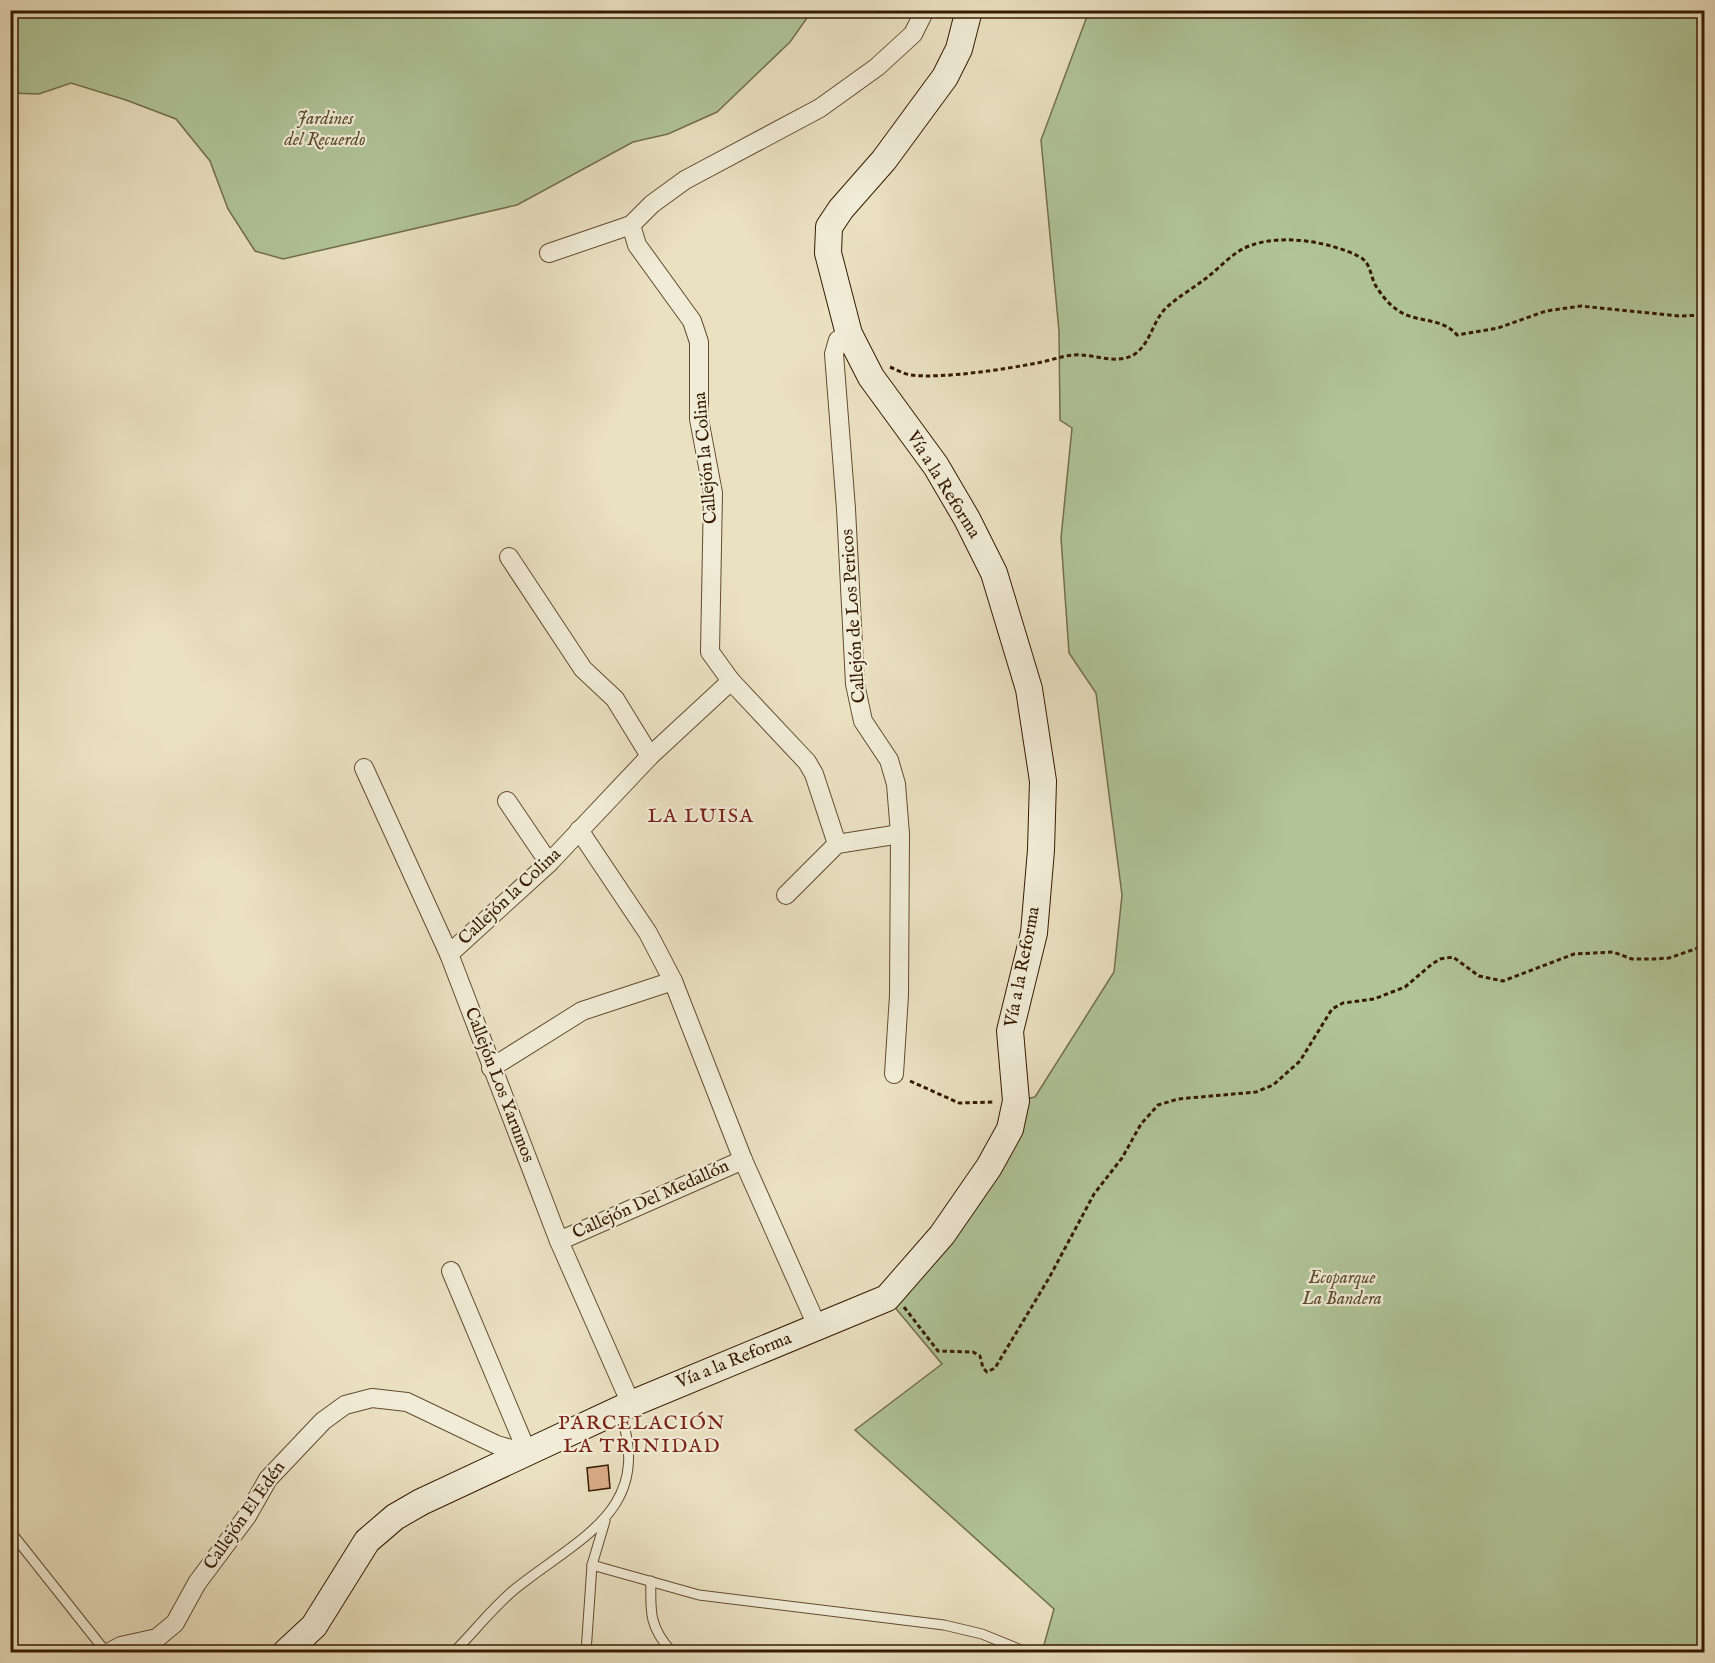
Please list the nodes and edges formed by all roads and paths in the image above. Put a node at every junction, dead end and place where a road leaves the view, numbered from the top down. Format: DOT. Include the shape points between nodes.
graph roads {
  1 [pos="925,10"];
  2 [pos="969,10"];
  3 [pos="631,225"];
  4 [pos="549,253"];
  5 [pos="1704,315"];
  6 [pos="849,334"];
  7 [pos="888,367"];
  8 [pos="509,556"];
  9 [pos="731,681"];
  10 [pos="650,756"];
  11 [pos="364,768"];
  12 [pos="507,801"];
  13 [pos="579,830"];
  14 [pos="900,834"];
  15 [pos="837,844"];
  16 [pos="549,863"];
  17 [pos="786,895"];
  18 [pos="1704,946"];
  19 [pos="449,954"];
  20 [pos="673,981"];
  21 [pos="491,1068"];
  22 [pos="894,1074"];
  23 [pos="1016,1101"];
  24 [pos="743,1160"];
  25 [pos="559,1241"];
  26 [pos="451,1270"];
  27 [pos="894,1294"];
  28 [pos="818,1328"];
  29 [pos="625,1407"];
  30 [pos="528,1454"];
  31 [pos="605,1521"];
  32 [pos="10,1531"];
  33 [pos="592,1566"];
  34 [pos="651,1581"];
  35 [pos="108,1653"];
  36 [pos="286,1653"];
  37 [pos="454,1653"];
  38 [pos="586,1653"];
  39 [pos="672,1653"];
  40 [pos="1026,1653"];
  1 -- 3 [label="street" via="914,34 878,67 820,108 685,180"];
  2 -- 6 [label="street, Vía a la Reforma" via="959,49 945,77 829,227 828,253"];
  3 -- 4 [label="street"];
  3 -- 9 [label="street, Callejón la Colina" via="637,245 692,321 699,342 699,419 713,493 710,652"];
  5 -- 7 [label="path" via="1668,316 1581,306 1545,311 1498,328 1457,335 1451,327 1437,321 1407,316 1395,309 1377,288 1369,265 1361,257 1306,242 1274,241 1252,245 1233,255 1165,309 1144,346 1132,356 1114,359 1074,355 948,374 910,375"];
  6 -- 14 [label="street, Callejón de Los Pericos" via="838,340 834,354 855,684 863,721 890,760"];
  6 -- 23 [label="street, Vía a la Reforma" via="871,377 936,466 967,519 994,573 1029,688 1043,781 1034,933 1010,1030"];
  8 -- 10 [label="street" via="583,669 615,699"];
  9 -- 10 [label="street, Callejón la Colina"];
  9 -- 15 [label="street" via="807,762"];
  10 -- 13 [label="street, Callejón la Colina"];
  11 -- 19 [label="street, Callejón Los Yarumos"];
  12 -- 16 [label="street"];
  13 -- 16 [label="street, Callejón la Colina"];
  13 -- 20 [label="street" via="648,933"];
  14 -- 15 [label="street"];
  14 -- 22 [label="street, Callejón de Los Pericos"];
  15 -- 17 [label="street"];
  16 -- 19 [label="street, Callejón la Colina"];
  18 -- 27 [label="path" via="1669,958 1632,959 1613,952 1574,954 1503,981 1479,976 1453,957 1440,959 1405,987 1332,1009 1300,1061 1273,1084 1256,1092 1178,1099 1158,1105 1094,1194 1021,1326 995,1368 987,1372 980,1356 973,1352 938,1351"];
  19 -- 21 [label="street, Callejón Los Yarumos"];
  20 -- 21 [label="street" via="582,1011"];
  20 -- 24 [label="street"];
  21 -- 25 [label="street, Callejón Los Yarumos"];
  22 -- 23 [label="path" via="959,1103"];
  23 -- 27 [label="street, Vía a la Reforma" via="1010,1129 989,1167 942,1235"];
  24 -- 25 [label="street, Callejón Del Medallón"];
  24 -- 28 [label="street"];
  25 -- 29 [label="street, Callejón Los Yarumos"];
  26 -- 30 [label="street"];
  27 -- 28 [label="street, Vía a la Reforma"];
  28 -- 29 [label="street, Vía a la Reforma"];
  29 -- 30 [label="street, Vía a la Reforma"];
  29 -- 31 [label="lane" via="631,1457 624,1484"];
  30 -- 35 [label="street, Callejón El Edén" via="497,1445 407,1402 372,1398 345,1405 323,1421 267,1479 247,1516 197,1583 176,1623 157,1638"];
  30 -- 36 [label="street, Vía a la Reforma" via="395,1517 367,1541 314,1626"];
  31 -- 33 [label="lane"];
  31 -- 37 [label="lane" via="513,1591"];
  32 -- 35 [label="lane"];
  33 -- 34 [label="lane"];
  33 -- 38 [label="lane"];
  34 -- 39 [label="lane" via="653,1626"];
  34 -- 40 [label="lane" via="699,1595 944,1626 982,1634"];
}
